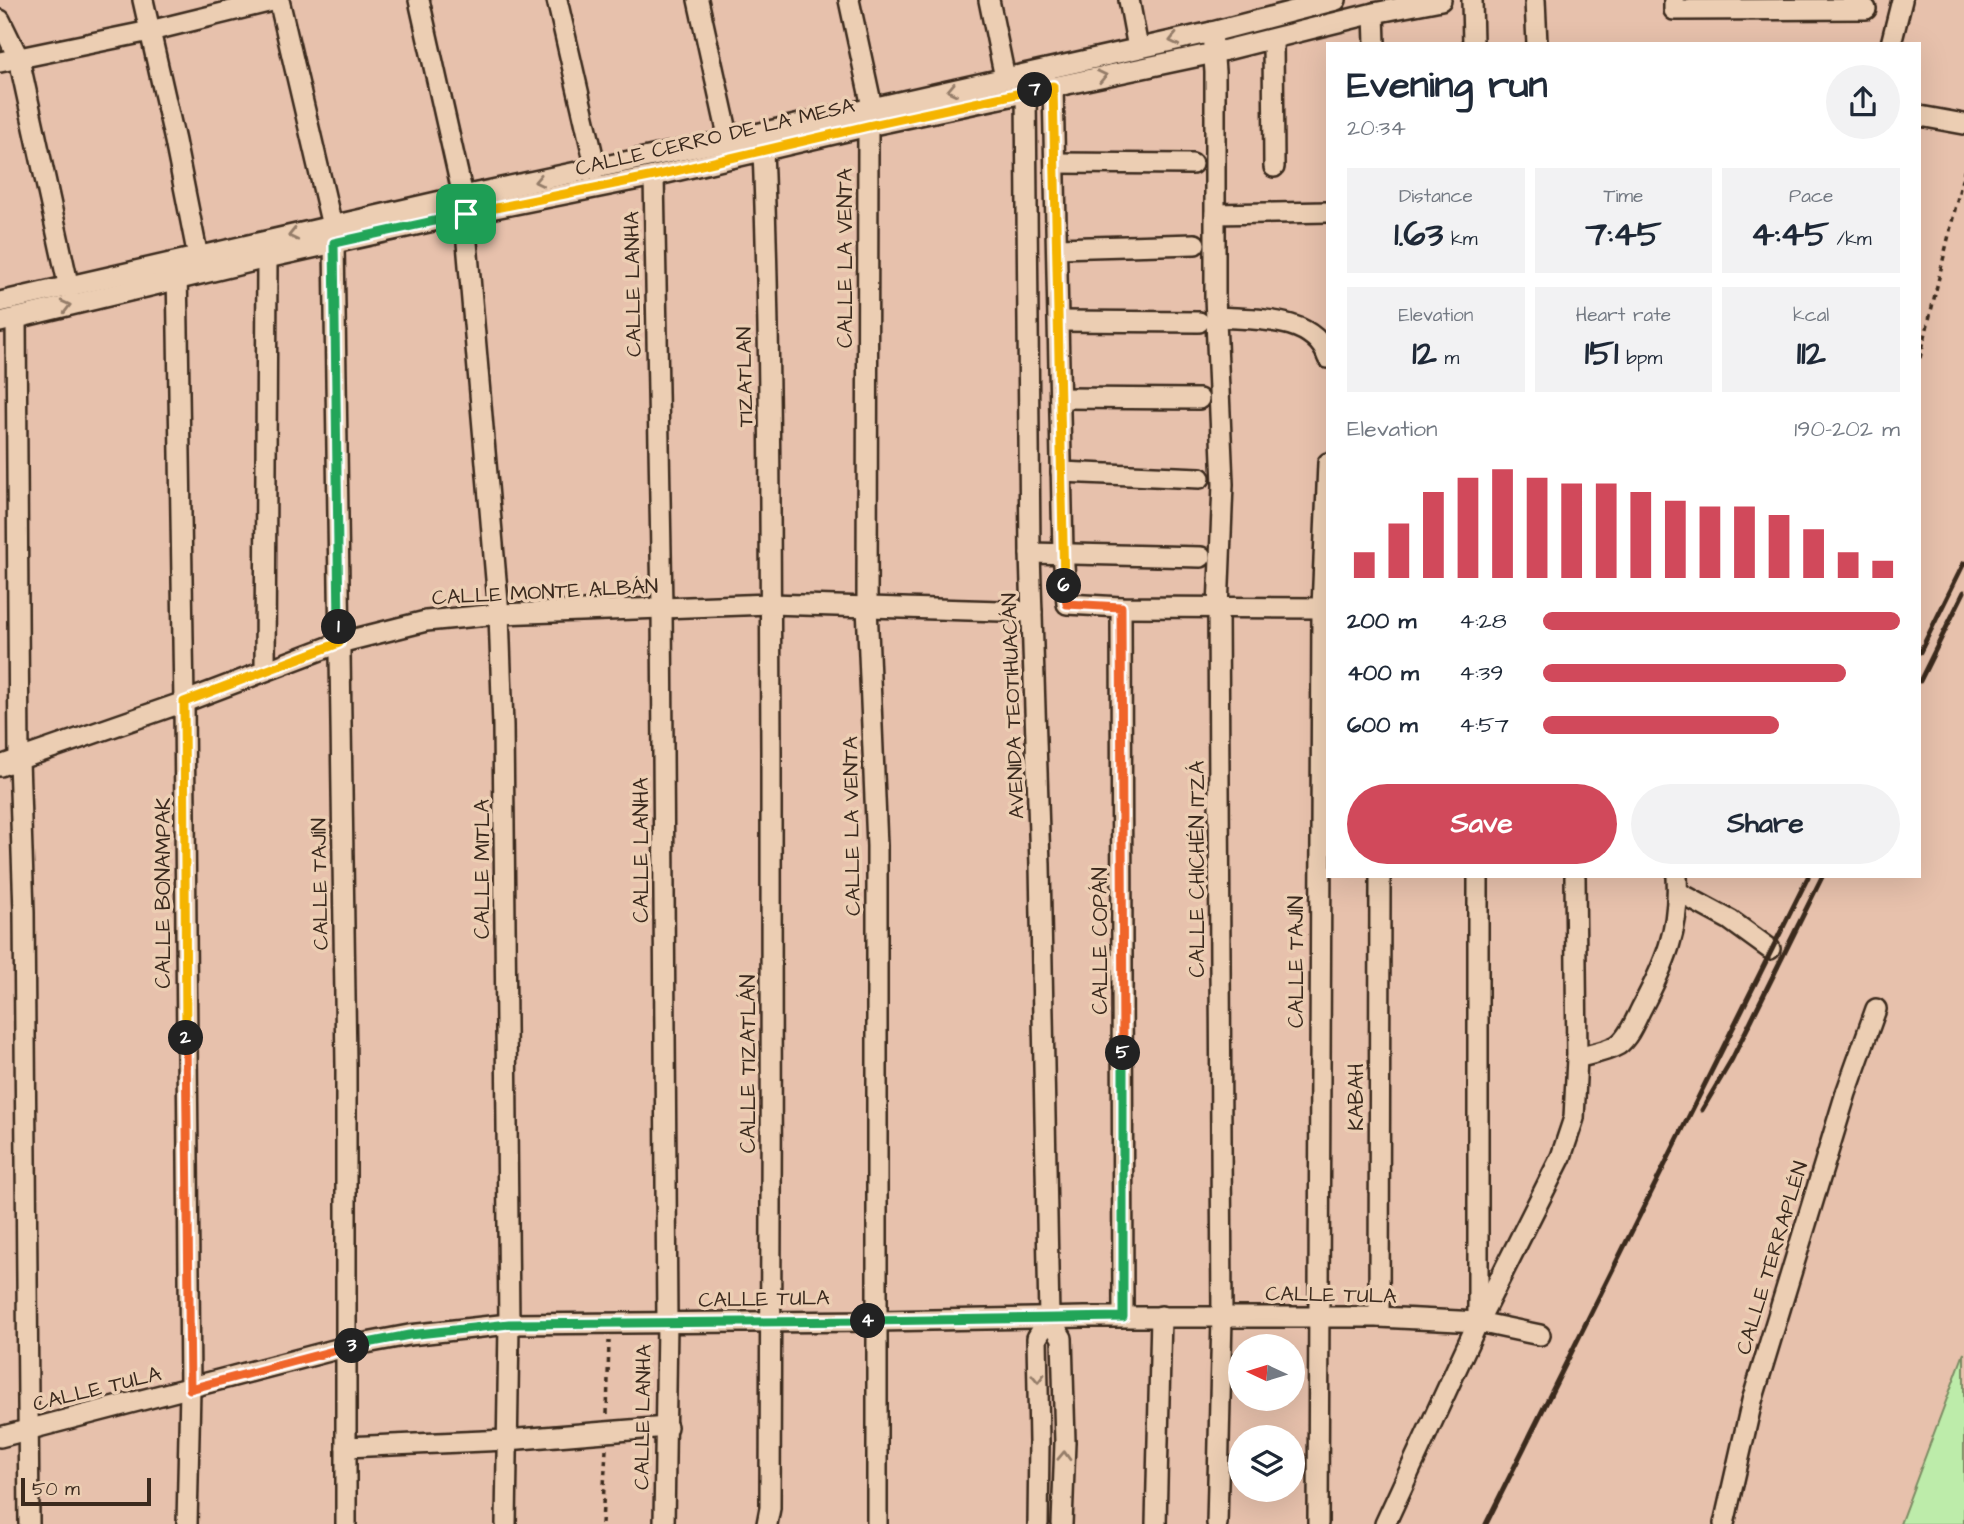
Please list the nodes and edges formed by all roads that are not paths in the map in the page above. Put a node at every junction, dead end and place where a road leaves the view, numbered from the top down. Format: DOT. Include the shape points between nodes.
graph roads {
  1 [pos="143,0"];
  2 [pos="277,0"];
  3 [pos="419,0"];
  4 [pos="557,0"];
  5 [pos="698,0"];
  6 [pos="849,0"];
  7 [pos="989,0"];
  8 [pos="1129,0"];
  9 [pos="1336,0"];
  10 [pos="1441,0"];
  11 [pos="1472,0"];
  12 [pos="1535,0"];
  13 [pos="1674,0"];
  14 [pos="1902,0"];
  15 [pos="1779,4"];
  16 [pos="1269,8"];
  17 [pos="1866,9"];
  18 [pos="1374,13"];
  19 [pos="0,20"];
  20 [pos="150,31"];
  21 [pos="1212,32"];
  22 [pos="1273,40"];
  23 [pos="1375,42"];
  24 [pos="1472,42"];
  25 [pos="1536,42"];
  26 [pos="1892,42"];
  27 [pos="1138,48"];
  28 [pos="1214,53"];
  29 [pos="10,61"];
  30 [pos="1005,78"];
  31 [pos="1053,86"];
  32 [pos="1026,92"];
  33 [pos="1921,116"];
  34 [pos="870,117"];
  35 [pos="1964,124"];
  36 [pos="729,140"];
  37 [pos="763,150"];
  38 [pos="1055,163"];
  39 [pos="1192,164"];
  40 [pos="1274,167"];
  41 [pos="596,169"];
  42 [pos="654,176"];
  43 [pos="464,205"];
  44 [pos="1326,212"];
  45 [pos="1215,214"];
  46 [pos="333,235"];
  47 [pos="1195,244"];
  48 [pos="1057,252"];
  49 [pos="198,257"];
  50 [pos="267,258"];
  51 [pos="1028,258"];
  52 [pos="177,271"];
  53 [pos="69,288"];
  54 [pos="0,302"];
  55 [pos="1208,319"];
  56 [pos="8,320"];
  57 [pos="1059,321"];
  58 [pos="1326,354"];
  59 [pos="1060,398"];
  60 [pos="1199,399"];
  61 [pos="1061,472"];
  62 [pos="1200,478"];
  63 [pos="1030,553"];
  64 [pos="1063,553"];
  65 [pos="1201,557"];
  66 [pos="1326,560"];
  67 [pos="770,604"];
  68 [pos="867,606"];
  69 [pos="662,607"];
  70 [pos="1121,607"];
  71 [pos="1325,608"];
  72 [pos="1218,609"];
  73 [pos="1032,612"];
  74 [pos="499,614"];
  75 [pos="339,643"];
  76 [pos="265,670"];
  77 [pos="184,702"];
  78 [pos="19,760"];
  79 [pos="0,766"];
  80 [pos="1380,878"];
  81 [pos="1478,878"];
  82 [pos="1575,878"];
  83 [pos="1677,884"];
  84 [pos="1770,949"];
  85 [pos="1876,1009"];
  86 [pos="1577,1058"];
  87 [pos="1161,1316"];
  88 [pos="1123,1317"];
  89 [pos="1222,1317"];
  90 [pos="1319,1317"];
  91 [pos="1379,1317"];
  92 [pos="1049,1318"];
  93 [pos="771,1321"];
  94 [pos="878,1321"];
  95 [pos="1478,1322"];
  96 [pos="667,1323"];
  97 [pos="509,1324"];
  98 [pos="1540,1335"];
  99 [pos="345,1347"];
  100 [pos="190,1389"];
  101 [pos="667,1427"];
  102 [pos="30,1430"];
  103 [pos="0,1437"];
  104 [pos="507,1440"];
  105 [pos="346,1447"];
  106 [pos="29,1524"];
  107 [pos="187,1524"];
  108 [pos="346,1524"];
  109 [pos="506,1524"];
  110 [pos="664,1524"];
  111 [pos="766,1524"];
  112 [pos="877,1524"];
  113 [pos="1038,1524"];
  114 [pos="1062,1524"];
  115 [pos="1156,1524"];
  116 [pos="1217,1524"];
  117 [pos="1318,1524"];
  118 [pos="1385,1524"];
  119 [pos="1724,1524"];
  1 -- 20 [label="street"];
  2 -- 20 [label="street"];
  2 -- 46 [label="street, CALLE TAJÍN"];
  3 -- 43 [label="street, CALLE MITLA"];
  4 -- 41 [label="street"];
  5 -- 36 [label="street"];
  6 -- 34 [label="street, CALLE LA VENTA"];
  7 -- 30 [label="street"];
  8 -- 27 [label="street"];
  9 -- 16 [label="street, CALLE CERRO DE LA MESA"];
  10 -- 18 [label="street, CALLE CERRO DE LA MESA"];
  11 -- 24 [label="street"];
  12 -- 25 [label="street"];
  13 -- 15 [label="street" via="1674,10"];
  14 -- 26 [label="street"];
  15 -- 17 [label="street"];
  16 -- 21 [label="street, CALLE CERRO DE LA MESA"];
  18 -- 22 [label="street, CALLE CERRO DE LA MESA"];
  18 -- 23 [label="street"];
  19 -- 29 [label="street"];
  20 -- 29 [label="street"];
  20 -- 49 [label="street"];
  21 -- 27 [label="street, CALLE CERRO DE LA MESA, one-way"];
  21 -- 28 [label="street, CALLE CHICHÉN ITZÁ"];
  22 -- 28 [label="street, CALLE CERRO DE LA MESA"];
  22 -- 40 [label="street"];
  27 -- 30 [label="street, CALLE CERRO DE LA MESA"];
  31 -- 28 [label="street, CALLE CERRO DE LA MESA, one-way"];
  28 -- 45 [label="street, CALLE CHICHÉN ITZÁ"];
  29 -- 53 [label="street"];
  30 -- 34 [label="street, CALLE CERRO DE LA MESA, one-way"];
  31 -- 32 [label="street, CALLE CERRO DE LA MESA"];
  31 -- 38 [label="street"];
  32 -- 34 [label="street, CALLE CERRO DE LA MESA"];
  32 -- 51 [label="street, AVENIDA TEOTIHUACÁN"];
  33 -- 35 [label="street"];
  34 -- 36 [label="street, CALLE CERRO DE LA MESA"];
  34 -- 37 [label="street, CALLE CERRO DE LA MESA"];
  34 -- 68 [label="street, CALLE LA VENTA"];
  36 -- 41 [label="street, CALLE CERRO DE LA MESA"];
  37 -- 42 [label="street, CALLE CERRO DE LA MESA"];
  37 -- 67 [label="street, TIZATLAN"];
  38 -- 39 [label="street"];
  38 -- 48 [label="street"];
  41 -- 43 [label="street, CALLE CERRO DE LA MESA, one-way"];
  42 -- 43 [label="street, CALLE CERRO DE LA MESA"];
  42 -- 69 [label="street, CALLE LANHA"];
  43 -- 46 [label="street, CALLE CERRO DE LA MESA"];
  43 -- 74 [label="street, CALLE MITLA"];
  44 -- 45 [label="street"];
  45 -- 55 [label="street, CALLE CHICHÉN ITZÁ"];
  46 -- 49 [label="street, CALLE CERRO DE LA MESA, one-way"];
  46 -- 50 [label="street, CALLE CERRO DE LA MESA"];
  46 -- 75 [label="street, CALLE TAJÍN"];
  47 -- 48 [label="street"];
  48 -- 51 [label="street"];
  48 -- 57 [label="street"];
  49 -- 52 [label="street, CALLE CERRO DE LA MESA"];
  50 -- 52 [label="street, CALLE CERRO DE LA MESA"];
  50 -- 76 [label="street"];
  51 -- 63 [label="street, AVENIDA TEOTIHUACÁN"];
  52 -- 53 [label="street, CALLE CERRO DE LA MESA"];
  56 -- 52 [label="street, CALLE CERRO DE LA MESA, one-way"];
  52 -- 77 [label="street, CALLE BONAMPAK"];
  53 -- 54 [label="street, CALLE CERRO DE LA MESA"];
  55 -- 57 [label="street"];
  55 -- 58 [label="street" via="1295,326 1316,337"];
  55 -- 72 [label="street, CALLE CHICHÉN ITZÁ" via="1223,484"];
  56 -- 78 [label="street"];
  57 -- 59 [label="street"];
  59 -- 60 [label="street"];
  59 -- 61 [label="street"];
  61 -- 62 [label="street"];
  61 -- 64 [label="street"];
  63 -- 64 [label="street"];
  63 -- 73 [label="street, AVENIDA TEOTIHUACÁN"];
  64 -- 65 [label="street"];
  64 -- 70 [label="street" via="1067,604"];
  66 -- 71 [label="street, CALLE TAJÍN"];
  67 -- 68 [label="street, CALLE MONTE ALBÁN"];
  67 -- 69 [label="street, CALLE MONTE ALBÁN"];
  67 -- 93 [label="street, CALLE TIZATLÁN"];
  68 -- 73 [label="street, CALLE MONTE ALBÁN"];
  68 -- 94 [label="street, CALLE LA VENTA" via="877,846"];
  69 -- 74 [label="street, CALLE MONTE ALBÁN"];
  69 -- 96 [label="street, CALLE LANHA"];
  70 -- 72 [label="street"];
  70 -- 88 [label="street, CALLE COPÁN"];
  71 -- 72 [label="street"];
  71 -- 90 [label="street, CALLE TAJÍN"];
  72 -- 89 [label="street, CALLE CHICHÉN ITZÁ"];
  73 -- 92 [label="street, AVENIDA TEOTIHUACÁN"];
  74 -- 75 [label="street, CALLE MONTE ALBÁN" via="426,621"];
  74 -- 97 [label="street, CALLE MITLA"];
  75 -- 76 [label="street, CALLE MONTE ALBÁN"];
  75 -- 99 [label="street, CALLE TAJÍN"];
  76 -- 77 [label="street, CALLE MONTE ALBÁN"];
  77 -- 78 [label="street, CALLE MONTE ALBÁN"];
  77 -- 100 [label="street, CALLE BONAMPAK"];
  78 -- 79 [label="street, CALLE MONTE ALBÁN"];
  78 -- 102 [label="street"];
  80 -- 91 [label="street, KABAH"];
  81 -- 95 [label="street"];
  82 -- 86 [label="street"];
  83 -- 84 [label="street"];
  83 -- 86 [label="street" via="1667,958 1629,1033 1617,1045"];
  85 -- 119 [label="street, CALLE TERRAPLÉN" via="1752,1401"];
  86 -- 95 [label="street" via="1569,1136"];
  87 -- 88 [label="street, CALLE TULA"];
  87 -- 89 [label="street, CALLE TULA"];
  87 -- 115 [label="street"];
  88 -- 92 [label="street, CALLE TULA"];
  89 -- 90 [label="street, CALLE TULA"];
  89 -- 116 [label="street, CALLE CHICHÉN ITZÁ"];
  90 -- 91 [label="street, CALLE TULA"];
  90 -- 117 [label="street, CALLE TAJÍN"];
  91 -- 95 [label="street, CALLE TULA"];
  92 -- 94 [label="street, CALLE TULA"];
  92 -- 113 [label="street, one-way" via="1037,1338"];
  114 -- 92 [label="street, one-way" via="1062,1338"];
  93 -- 94 [label="street, CALLE TULA"];
  93 -- 96 [label="street, CALLE TULA"];
  93 -- 111 [label="street, CALLE TIZATLÁN" via="770,1508"];
  94 -- 112 [label="street, CALLE LA VENTA"];
  95 -- 98 [label="street, CALLE TULA"];
  95 -- 118 [label="street"];
  96 -- 97 [label="street, CALLE TULA"];
  96 -- 101 [label="street, CALLE LANHA"];
  97 -- 99 [label="street, CALLE TULA"];
  97 -- 104 [label="street, CALLE MITLA"];
  99 -- 100 [label="street, CALLE TULA"];
  99 -- 105 [label="street, CALLE TAJÍN"];
  100 -- 102 [label="street, CALLE TULA"];
  100 -- 107 [label="street, CALLE BONAMPAK"];
  101 -- 104 [label="street"];
  101 -- 110 [label="street, CALLE LANHA"];
  102 -- 103 [label="street, CALLE TULA"];
  102 -- 106 [label="street"];
  104 -- 105 [label="street"];
  104 -- 109 [label="street, CALLE MITLA"];
  105 -- 108 [label="street, CALLE TAJÍN"];
}
